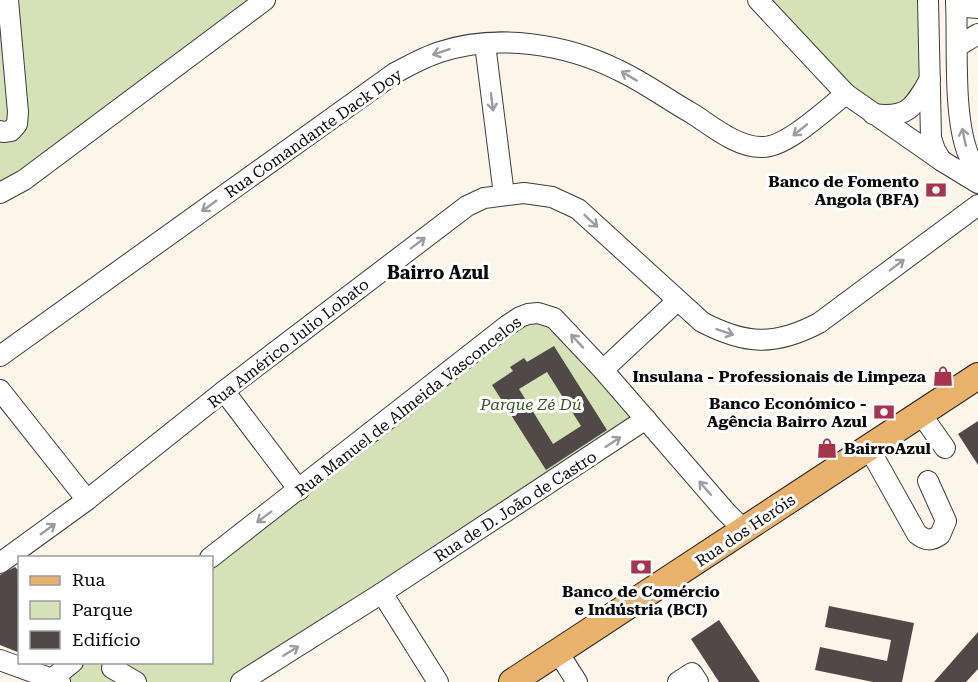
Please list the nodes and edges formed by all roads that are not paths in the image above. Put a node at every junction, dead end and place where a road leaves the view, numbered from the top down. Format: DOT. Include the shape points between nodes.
graph roads {
  1 [pos="8,0"];
  2 [pos="266,0"];
  3 [pos="758,0"];
  4 [pos="928,0"];
  5 [pos="956,2"];
  6 [pos="978,8"];
  7 [pos="978,34"];
  8 [pos="485,44"];
  9 [pos="957,46"];
  10 [pos="930,77"];
  11 [pos="846,94"];
  12 [pos="931,100"];
  13 [pos="959,100"];
  14 [pos="873,114"];
  15 [pos="0,131"];
  16 [pos="942,162"];
  17 [pos="978,172"];
  18 [pos="978,183"];
  19 [pos="0,193"];
  20 [pos="504,195"];
  21 [pos="978,205"];
  22 [pos="677,301"];
  23 [pos="0,356"];
  24 [pos="603,369"];
  25 [pos="978,376"];
  26 [pos="0,390"];
  27 [pos="978,391"];
  28 [pos="225,392"];
  29 [pos="646,419"];
  30 [pos="928,423"];
  31 [pos="945,448"];
  32 [pos="875,459"];
  33 [pos="928,481"];
  34 [pos="299,490"];
  35 [pos="87,500"];
  36 [pos="745,531"];
  37 [pos="213,556"];
  38 [pos="0,563"];
  39 [pos="382,593"];
  40 [pos="0,660"];
  41 [pos="563,660"];
  42 [pos="72,664"];
  43 [pos="112,668"];
  44 [pos="56,680"];
  45 [pos="135,682"];
  46 [pos="241,682"];
  47 [pos="438,682"];
  48 [pos="512,682"];
  49 [pos="529,682"];
  50 [pos="577,682"];
  51 [pos="678,682"];
  52 [pos="698,682"];
  1 -- 15 [label="street" via="18,112 17,124 11,131"];
  2 -- 19 [label="street" via="24,180"];
  3 -- 11 [label="street"];
  4 -- 10 [label="street"];
  5 -- 6 [label="street"];
  5 -- 9 [label="street"];
  7 -- 9 [label="street"];
  11 -- 8 [label="street, Rua Comandante Dack Doy, one-way" via="792,136 777,144 753,146 732,138 597,60 533,44"];
  8 -- 20 [label="street, one-way"];
  8 -- 23 [label="street, Rua Comandante Dack Doy, one-way" via="440,52 395,73"];
  9 -- 13 [label="street"];
  10 -- 12 [label="street"];
  10 -- 14 [label="street" via="918,100 906,112 893,116"];
  11 -- 14 [label="street"];
  12 -- 13 [label="street" via="944,108"];
  12 -- 16 [label="street" via="931,138"];
  17 -- 13 [label="street, one-way" via="967,151"];
  14 -- 16 [label="street"];
  16 -- 18 [label="street"];
  20 -- 22 [label="street, Rua Américo Julio Lobato, one-way" via="552,197 578,209"];
  28 -- 20 [label="street, Rua Américo Julio Lobato, one-way" via="467,206"];
  22 -- 21 [label="street, Rua Américo Julio Lobato, one-way" via="723,333 773,340 797,334 819,323"];
  22 -- 24 [label="street"];
  24 -- 29 [label="street, Rua Manuel de Almeida Vasconcelos"];
  24 -- 34 [label="street, Rua Manuel de Almeida Vasconcelos, one-way" via="554,318 538,313 520,317"];
  25 -- 36 [label="main road, Rua dos Heróis"];
  26 -- 35 [label="street"];
  27 -- 30 [label="main road, Rua dos Heróis"];
  28 -- 34 [label="street"];
  28 -- 35 [label="street, Rua Américo Julio Lobato"];
  36 -- 29 [label="street, Rua Manuel de Almeida Vasconcelos, one-way"];
  39 -- 29 [label="street, Rua de D. João de Castro, one-way"];
  30 -- 31 [label="street"];
  30 -- 32 [label="main road, Rua dos Heróis"];
  32 -- 33 [label="street" via="917,534 929,540 940,535 945,521"];
  32 -- 41 [label="main road, Rua dos Heróis"];
  34 -- 37 [label="street, Rua Manuel de Almeida Vasconcelos, one-way"];
  38 -- 35 [label="street, Rua Américo Julio Lobato, one-way"];
  36 -- 48 [label="main road, Rua dos Heróis"];
  46 -- 39 [label="street, Rua de D. João de Castro, one-way"];
  39 -- 47 [label="street"];
  40 -- 44 [label="street"];
  41 -- 49 [label="main road, Rua dos Heróis"];
  41 -- 50 [label="street"];
  42 -- 44 [label="street"];
  43 -- 45 [label="street"];
  51 -- 52 [label="street" via="693,673"];
}
